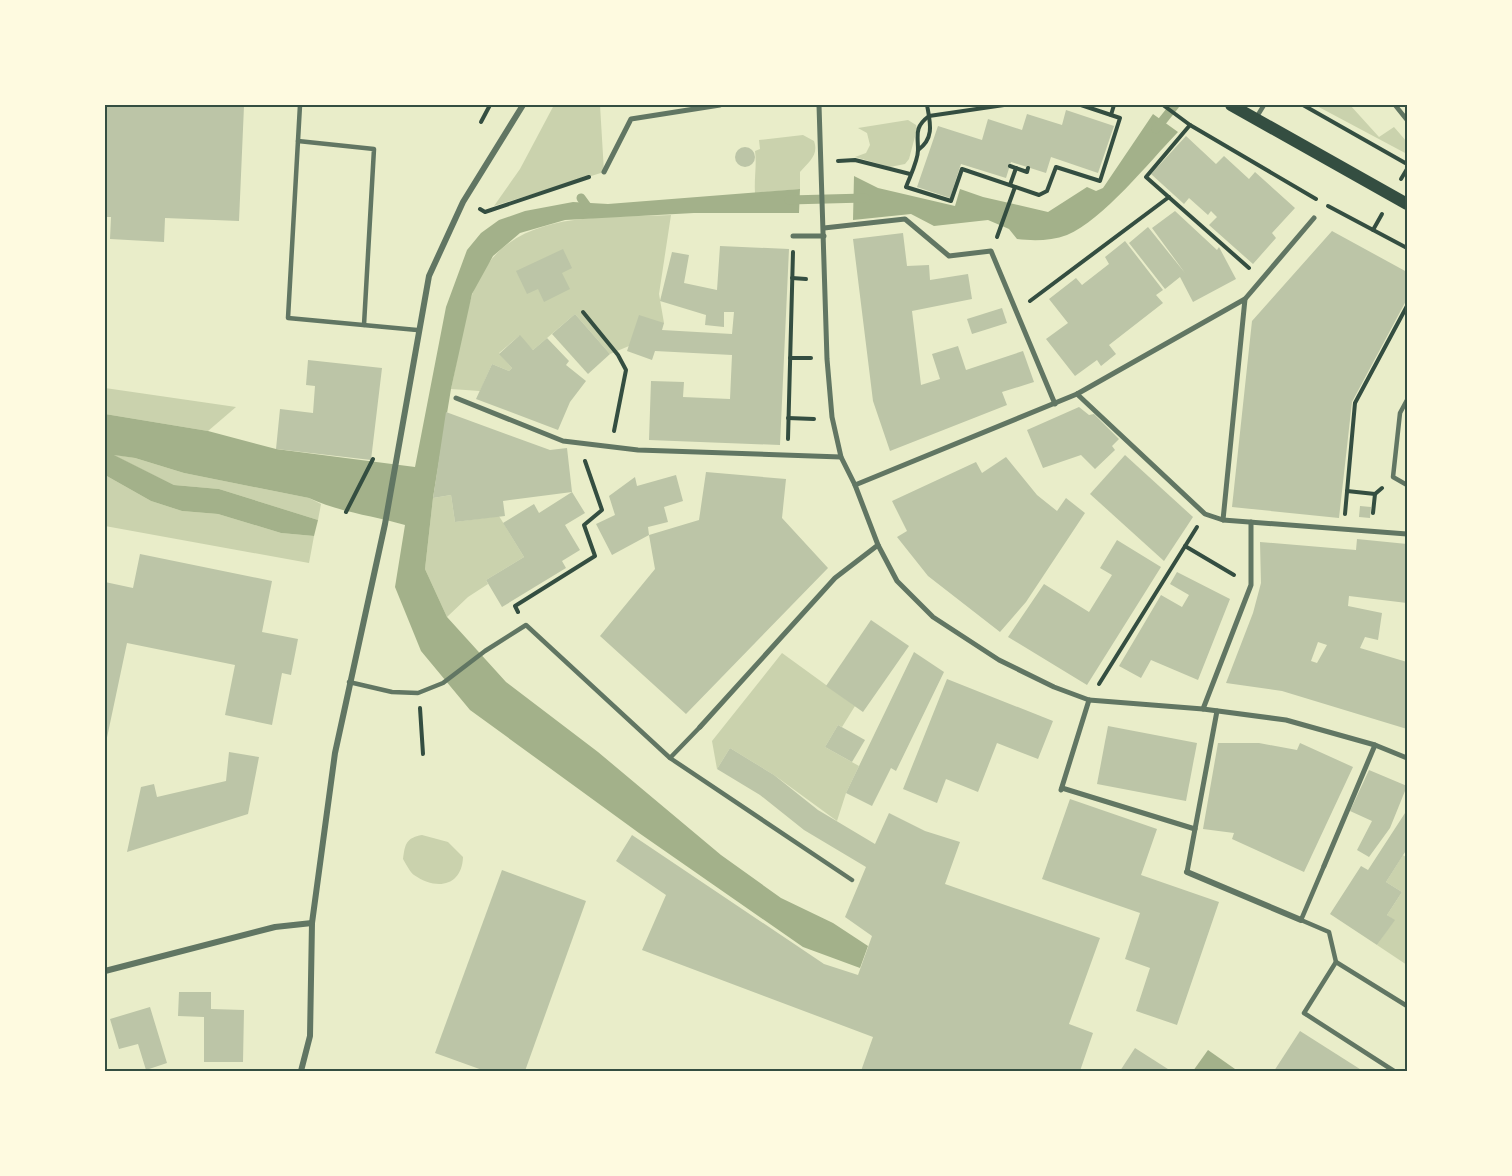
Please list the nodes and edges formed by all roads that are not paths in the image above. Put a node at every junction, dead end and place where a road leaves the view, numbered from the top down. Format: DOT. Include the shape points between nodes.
graph roads {
  1 [pos="300,105"];
  2 [pos="523,105"];
  3 [pos="720,105"];
  4 [pos="819,105"];
  5 [pos="1231,105"];
  6 [pos="1264,105"];
  7 [pos="1395,105"];
  8 [pos="1256,120"];
  9 [pos="1407,120"];
  10 [pos="298,141"];
  11 [pos="604,172"];
  12 [pos="1407,204"];
  13 [pos="1314,218"];
  14 [pos="823,226"];
  15 [pos="794,236"];
  16 [pos="824,237"];
  17 [pos="1245,299"];
  18 [pos="364,325"];
  19 [pos="417,330"];
  20 [pos="1077,394"];
  21 [pos="456,398"];
  22 [pos="1407,400"];
  23 [pos="1055,404"];
  24 [pos="841,457"];
  25 [pos="855,485"];
  26 [pos="1407,485"];
  27 [pos="1223,520"];
  28 [pos="1251,522"];
  29 [pos="1407,534"];
  30 [pos="878,545"];
  31 [pos="349,682"];
  32 [pos="1089,700"];
  33 [pos="1203,709"];
  34 [pos="1217,711"];
  35 [pos="700,727"];
  36 [pos="1376,745"];
  37 [pos="670,758"];
  38 [pos="1407,758"];
  39 [pos="1195,830"];
  40 [pos="1324,866"];
  41 [pos="1187,872"];
  42 [pos="852,880"];
  43 [pos="1300,920"];
  44 [pos="312,923"];
  45 [pos="1336,962"];
  46 [pos="105,971"];
  47 [pos="1407,1005"];
  48 [pos="301,1071"];
  49 [pos="1394,1071"];
  1 -- 10 [label="lane"];
  2 -- 19 [label="street" via="463,202 429,276"];
  3 -- 11 [label="street" via="631,119"];
  4 -- 14 [label="street"];
  5 -- 8 [label="main road"];
  6 -- 8 [label="lane"];
  7 -- 9 [label="lane"];
  8 -- 12 [label="main road"];
  10 -- 18 [label="lane" via="374,149"];
  10 -- 18 [label="lane" via="288,318"];
  13 -- 17 [label="street"];
  14 -- 16 [label="street"];
  14 -- 23 [label="street" via="905,219 949,256 992,251"];
  15 -- 16 [label="street"];
  16 -- 24 [label="street" via="828,382"];
  17 -- 20 [label="street"];
  17 -- 27 [label="street"];
  18 -- 19 [label="lane"];
  19 -- 31 [label="street" via="385,524"];
  20 -- 23 [label="street"];
  20 -- 27 [label="street" via="1205,514"];
  21 -- 24 [label="street" via="563,441 611,447"];
  22 -- 26 [label="lane" via="1400,413 1393,477"];
  23 -- 25 [label="street"];
  24 -- 25 [label="street"];
  25 -- 30 [label="street"];
  27 -- 28 [label="street"];
  28 -- 29 [label="street"];
  28 -- 33 [label="street" via="1251,585"];
  30 -- 32 [label="street" via="897,581 933,617 999,660"];
  30 -- 35 [label="street" via="835,578"];
  31 -- 37 [label="lane" via="392,692 418,693 443,683 526,625"];
  31 -- 44 [label="street" via="335,753"];
  32 -- 33 [label="street"];
  32 -- 39 [label="street" via="1061,790"];
  33 -- 34 [label="street"];
  34 -- 36 [label="street" via="1286,720"];
  34 -- 39 [label="street"];
  35 -- 37 [label="lane"];
  36 -- 38 [label="street"];
  36 -- 40 [label="street"];
  37 -- 42 [label="lane"];
  39 -- 41 [label="street"];
  40 -- 43 [label="lane"];
  41 -- 43 [label="street"];
  43 -- 45 [label="lane" via="1329,932"];
  44 -- 46 [label="street" via="275,927"];
  44 -- 48 [label="street" via="310,1036"];
  45 -- 47 [label="lane"];
  45 -- 49 [label="lane" via="1304,1013"];
}
